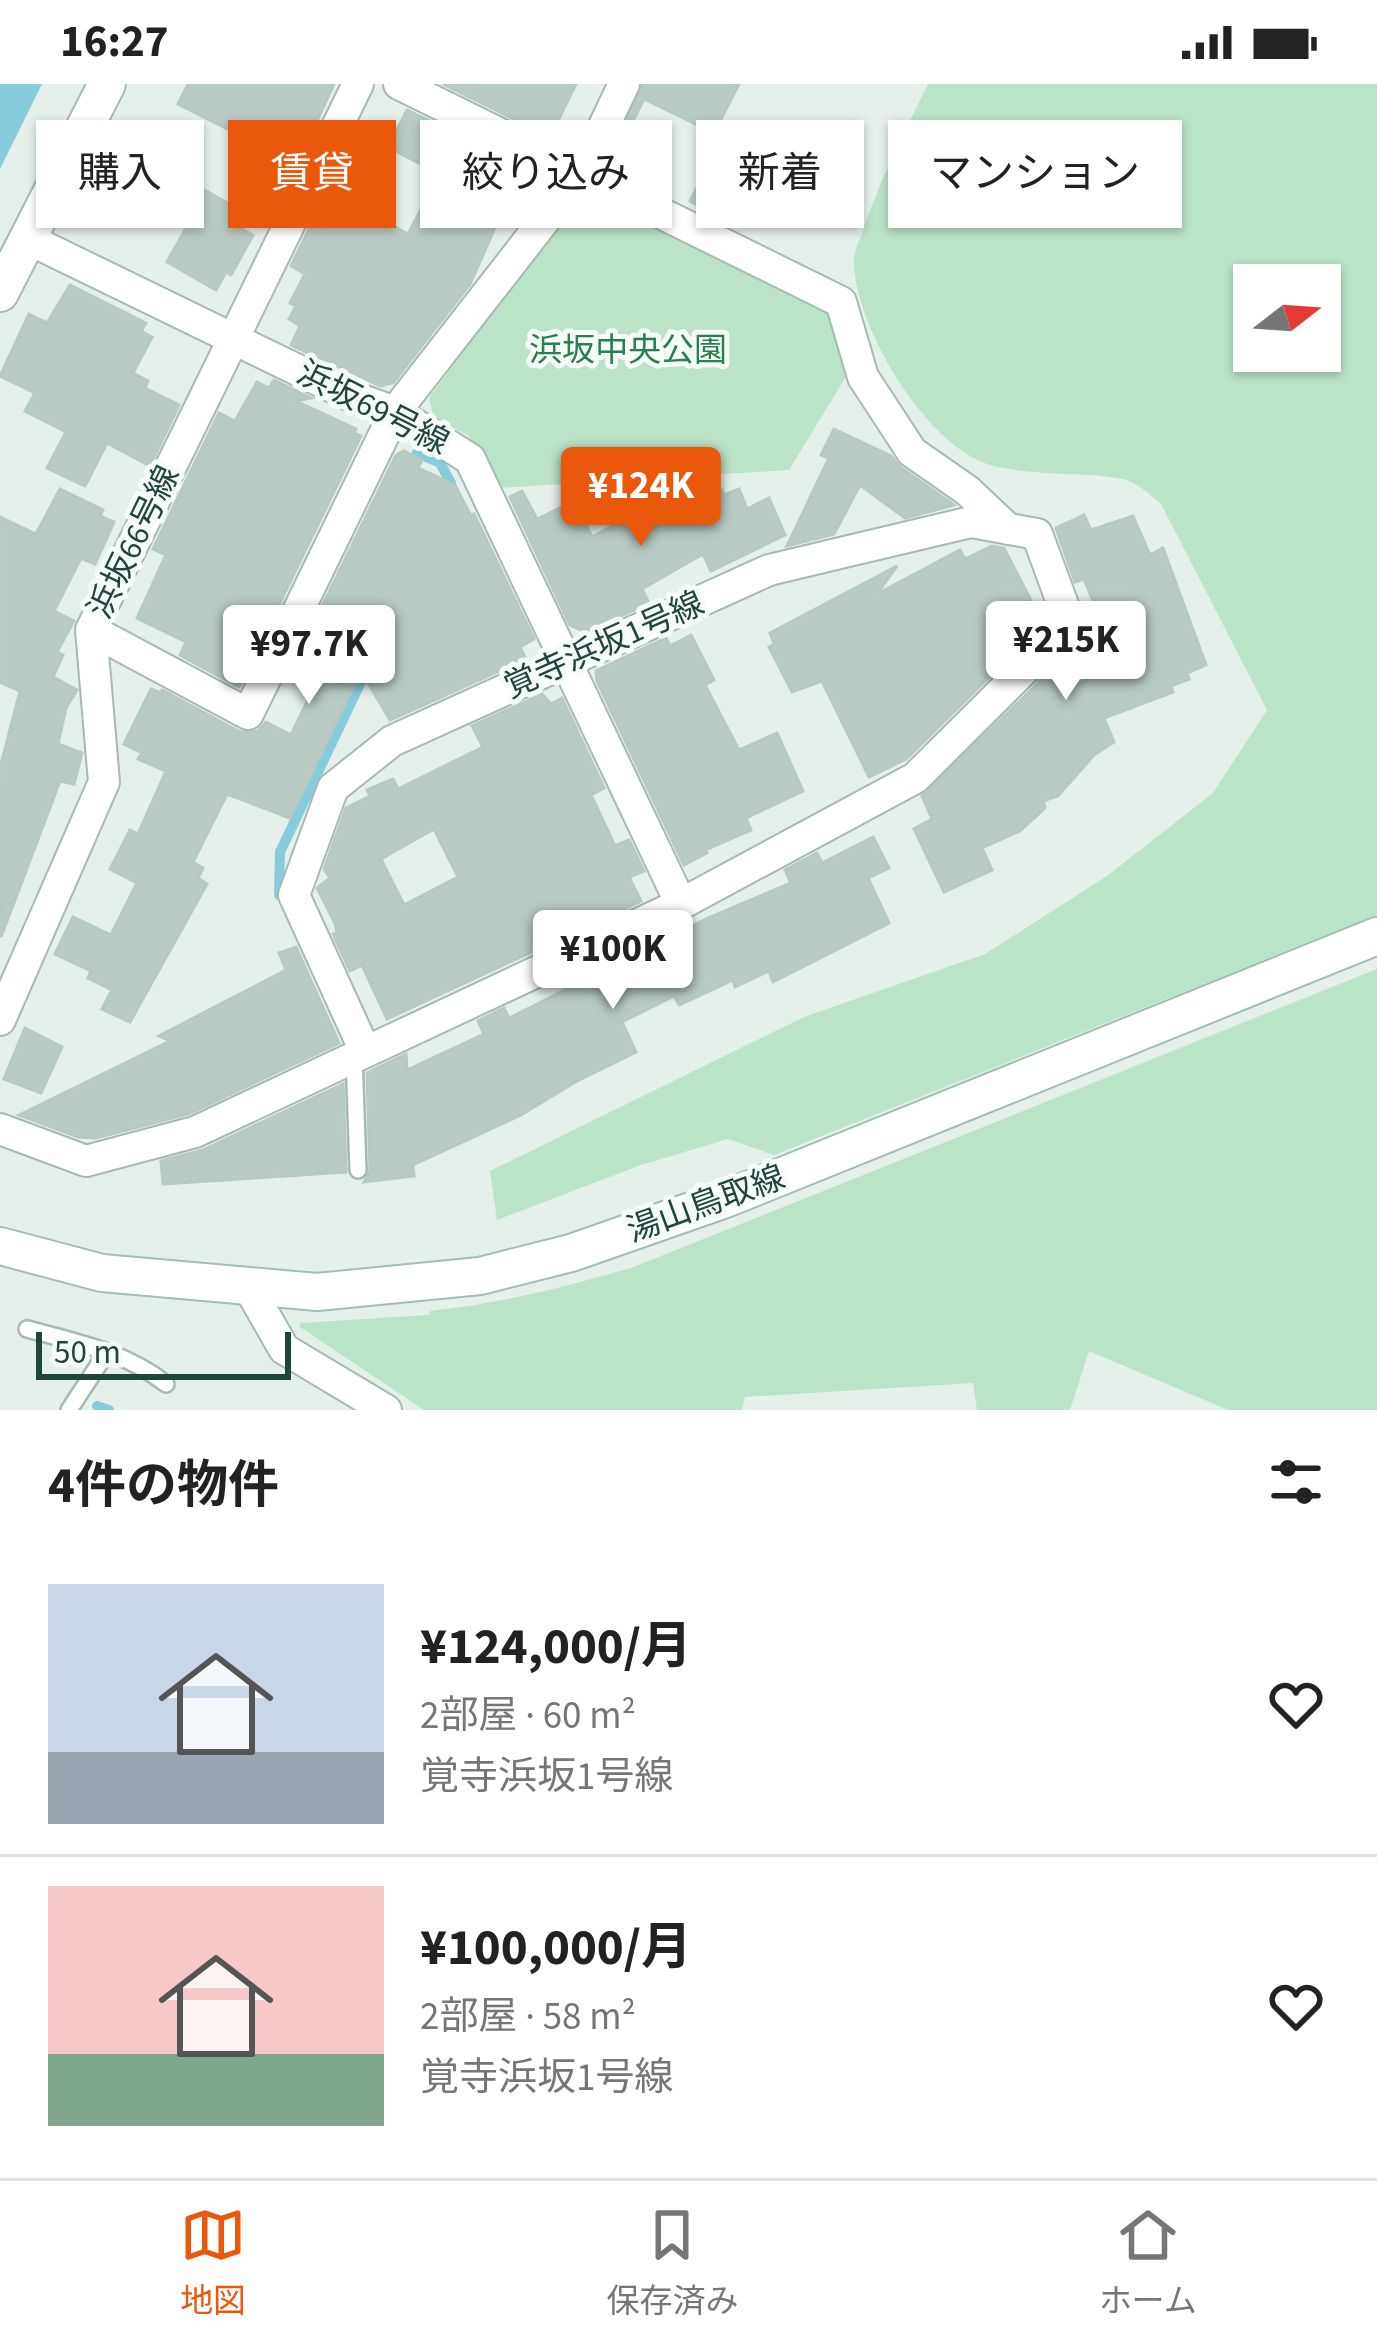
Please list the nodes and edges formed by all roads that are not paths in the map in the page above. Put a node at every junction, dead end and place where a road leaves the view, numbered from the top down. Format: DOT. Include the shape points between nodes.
graph roads {
  1 [pos="107,84"];
  2 [pos="358,84"];
  3 [pos="399,84"];
  4 [pos="625,84"];
  5 [pos="474,120"];
  6 [pos="607,120"];
  7 [pos="672,217"];
  8 [pos="538,228"];
  9 [pos="26,238"];
  10 [pos="0,293"];
  11 [pos="233,338"];
  12 [pos="395,412"];
  13 [pos="1008,529"];
  14 [pos="91,630"];
  15 [pos="566,662"];
  16 [pos="681,904"];
  17 [pos="1377,936"];
  18 [pos="0,1019"];
  19 [pos="359,1054"];
  20 [pos="0,1130"];
  21 [pos="358,1170"];
  22 [pos="0,1246"];
  23 [pos="248,1286"];
  24 [pos="27,1329"];
  25 [pos="107,1352"];
  26 [pos="166,1384"];
  27 [pos="69,1410"];
  28 [pos="386,1410"];
  1 -- 9 [label="main road"];
  2 -- 11 [label="street, 浜坂66号線"];
  3 -- 5 [label="street"];
  4 -- 6 [label="street"];
  7 -- 13 [label="street" via="841,302 862,377 912,452"];
  8 -- 12 [label="street"];
  9 -- 10 [label="main road"];
  9 -- 11 [label="street, 浜坂69号線"];
  11 -- 12 [label="street, 浜坂69号線"];
  11 -- 14 [label="street, 浜坂66号線"];
  12 -- 14 [label="street" via="248,714"];
  12 -- 15 [label="street, 浜坂69号線" via="470,459"];
  13 -- 15 [label="street, 覚寺浜坂1号線" via="970,522 769,570"];
  13 -- 16 [label="street" via="1037,534 1070,624 915,778"];
  14 -- 18 [label="street, 浜坂66号線" via="104,782"];
  15 -- 16 [label="street, 浜坂69号線"];
  15 -- 19 [label="street, 覚寺浜坂1号線" via="392,740 334,788 294,895"];
  16 -- 19 [label="street"];
  17 -- 23 [label="main road, 湯山鳥取線" via="851,1150 571,1252 480,1276 317,1292"];
  19 -- 20 [label="street" via="195,1132 86,1161"];
  19 -- 21 [label="lane"];
  22 -- 23 [label="main road, 湯山鳥取線" via="102,1273"];
  23 -- 28 [label="street" via="284,1349"];
  24 -- 25 [label="lane"];
  25 -- 26 [label="lane"];
  25 -- 27 [label="lane"];
}
